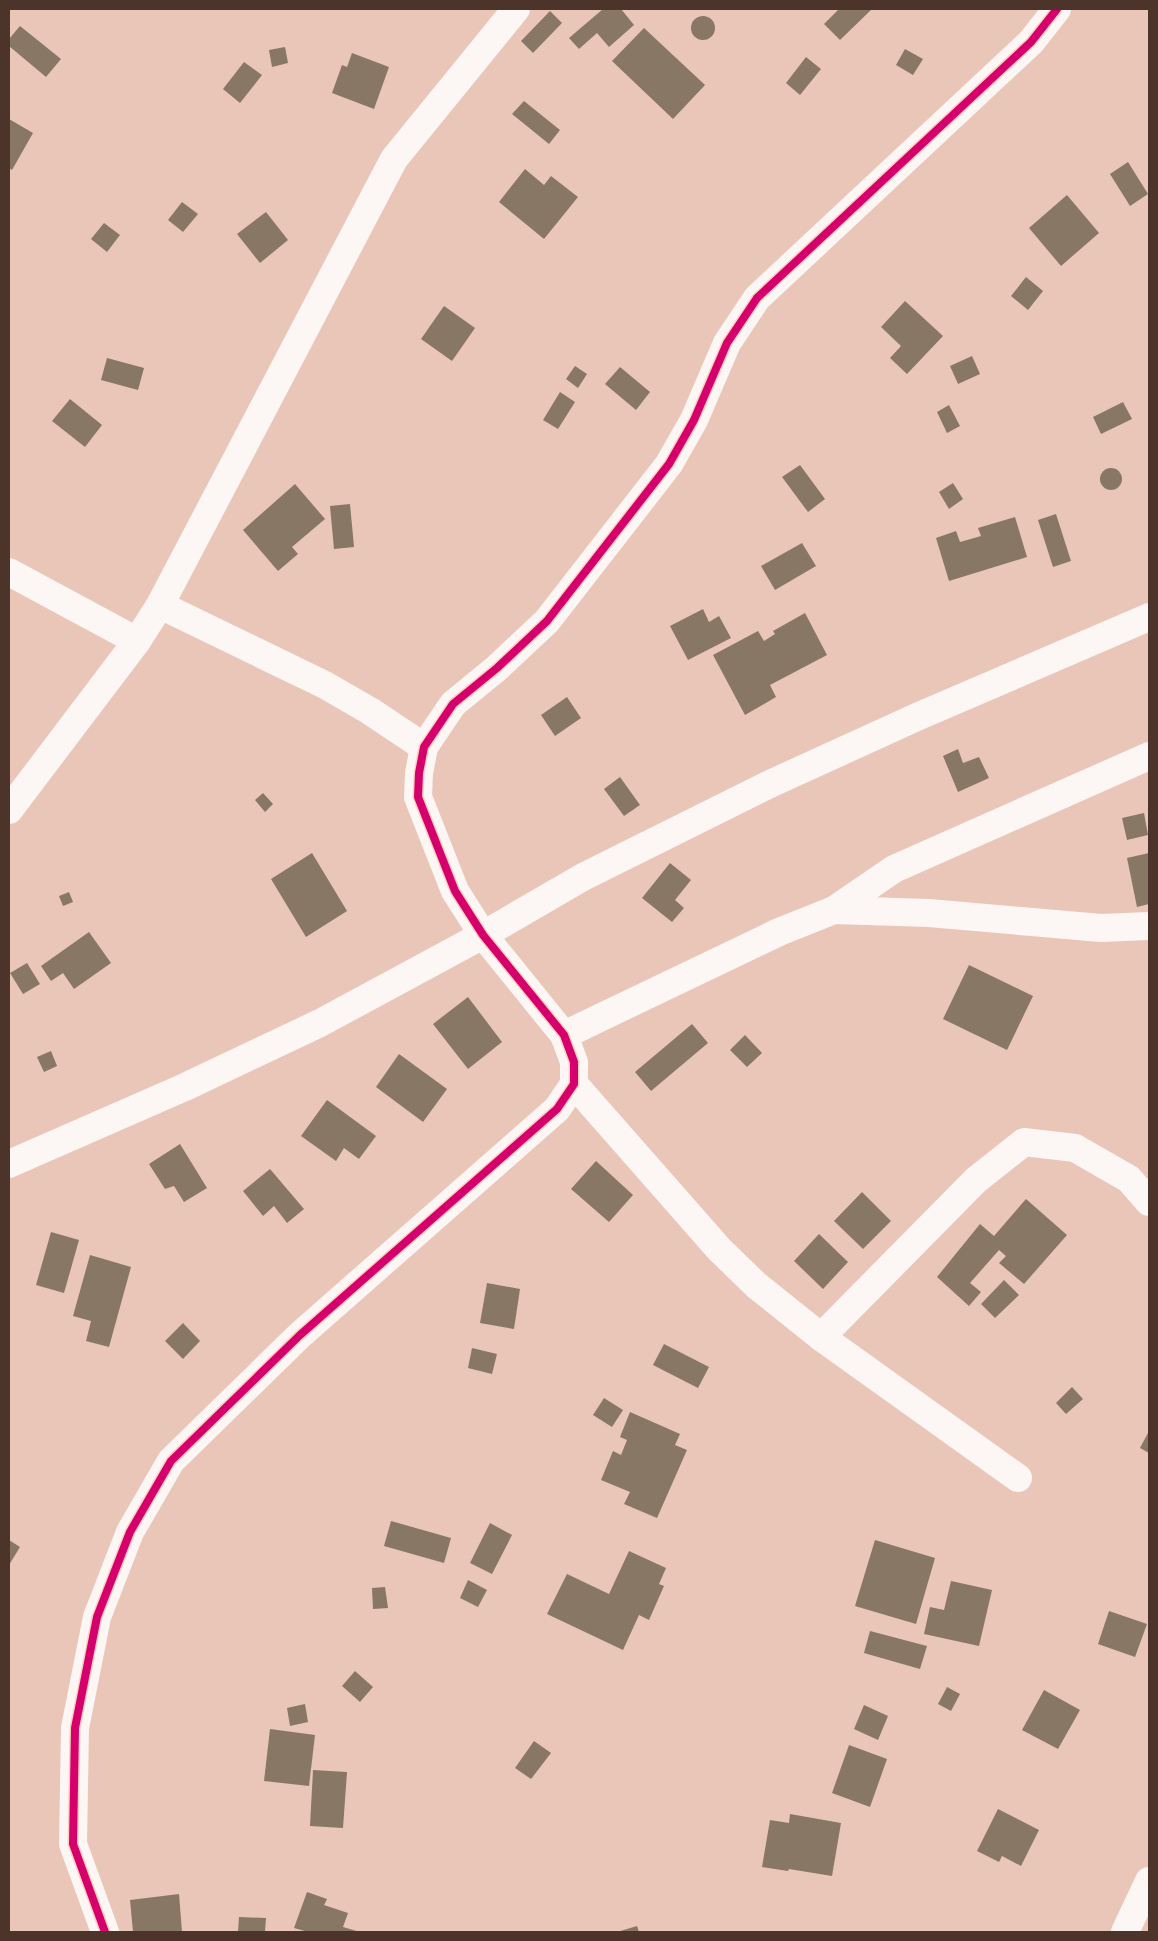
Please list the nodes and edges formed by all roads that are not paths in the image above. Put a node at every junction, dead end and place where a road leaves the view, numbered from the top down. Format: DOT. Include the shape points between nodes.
graph roads {
  1 [pos="516,9"];
  2 [pos="1057,9"];
  3 [pos="9,572"];
  4 [pos="160,605"];
  5 [pos="1149,617"];
  6 [pos="137,641"];
  7 [pos="424,747"];
  8 [pos="1149,756"];
  9 [pos="9,810"];
  10 [pos="834,910"];
  11 [pos="1149,926"];
  12 [pos="483,935"];
  13 [pos="564,1035"];
  14 [pos="574,1084"];
  15 [pos="9,1164"];
  16 [pos="1149,1202"];
  17 [pos="822,1337"];
  18 [pos="1018,1478"];
  19 [pos="1149,1881"];
  20 [pos="105,1932"];
  21 [pos="1125,1932"];
  1 -- 4 [label="street" via="394,159"];
  2 -- 7 [label="street" via="1031,42 757,298 727,343 694,420 669,464 547,621 453,704"];
  3 -- 6 [label="street"];
  4 -- 6 [label="street"];
  4 -- 7 [label="street" via="325,685"];
  5 -- 12 [label="street" via="772,783 583,878"];
  6 -- 9 [label="street"];
  7 -- 12 [label="street" via="418,797 455,891"];
  8 -- 10 [label="street" via="894,869"];
  10 -- 11 [label="street" via="928,913 1101,928"];
  10 -- 13 [label="street" via="779,932"];
  12 -- 13 [label="street"];
  12 -- 15 [label="street" via="311,1027 186,1087"];
  13 -- 14 [label="street" via="574,1062"];
  14 -- 17 [label="street" via="731,1262"];
  14 -- 20 [label="street" via="557,1109 300,1335 172,1461 130,1532 97,1617 75,1728 73,1844"];
  16 -- 17 [label="street" via="1129,1179 1075,1148 1024,1142 976,1180"];
  17 -- 18 [label="street"];
  19 -- 21 [label="street"];
}
